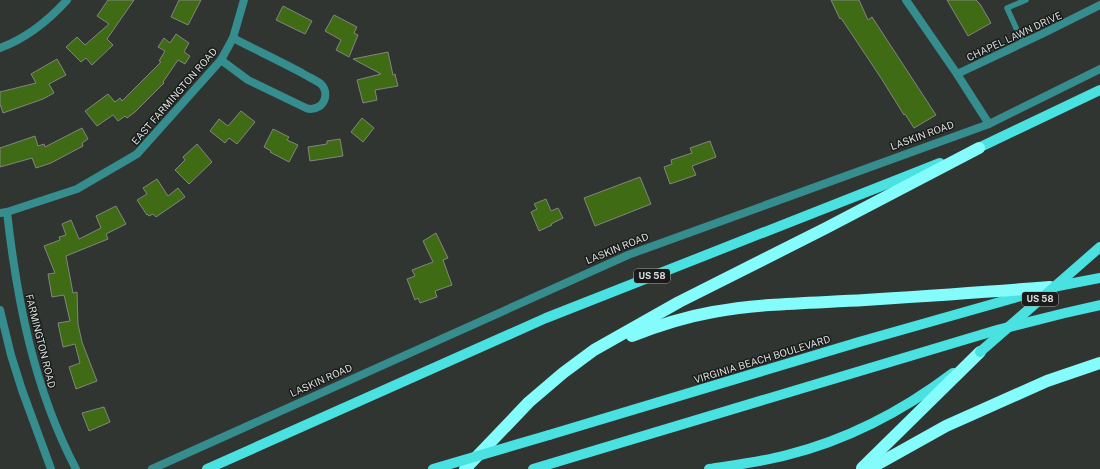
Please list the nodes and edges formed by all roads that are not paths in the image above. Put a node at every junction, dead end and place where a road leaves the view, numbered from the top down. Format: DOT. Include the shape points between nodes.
graph roads {
  1 [pos="67,0"];
  2 [pos="244,0"];
  3 [pos="906,0"];
  4 [pos="1026,0"];
  5 [pos="1100,5"];
  6 [pos="233,38"];
  7 [pos="1023,43"];
  8 [pos="0,48"];
  9 [pos="221,60"];
  10 [pos="1100,69"];
  11 [pos="957,74"];
  12 [pos="1100,90"];
  13 [pos="989,124"];
  14 [pos="978,148"];
  15 [pos="4,213"];
  16 [pos="1100,247"];
  17 [pos="1100,278"];
  18 [pos="1050,287"];
  19 [pos="1100,305"];
  20 [pos="0,310"];
  21 [pos="594,350"];
  22 [pos="980,352"];
  23 [pos="1100,363"];
  24 [pos="51,469"];
  25 [pos="76,469"];
  26 [pos="152,469"];
  27 [pos="207,469"];
  28 [pos="433,469"];
  29 [pos="465,469"];
  30 [pos="533,469"];
  31 [pos="709,469"];
  32 [pos="862,469"];
  33 [pos="869,469"];
  1 -- 8 [label="street" via="40,27"];
  2 -- 6 [label="street, EAST FARMINGTON ROAD"];
  3 -- 11 [label="street"];
  4 -- 7 [label="lane" via="1007,8"];
  5 -- 7 [label="street, CHAPEL LAWN DRIVE"];
  6 -- 9 [label="street, EAST FARMINGTON ROAD"];
  6 -- 9 [label="street" via="321,84 326,96 322,104 316,108 306,108 248,80"];
  7 -- 11 [label="street, CHAPEL LAWN DRIVE"];
  9 -- 15 [label="street, EAST FARMINGTON ROAD" via="137,154 77,189"];
  10 -- 13 [label="street, LASKIN ROAD"];
  11 -- 13 [label="street"];
  12 -- 14 [label="main road, US 58"];
  13 -- 26 [label="street, LASKIN ROAD" via="628,255"];
  14 -- 21 [label="highway" via="679,302"];
  14 -- 27 [label="main road, US 58" via="546,318"];
  15 -- 25 [label="street, FARMINGTON ROAD" via="35,366 52,415"];
  16 -- 22 [label="main road, US 58, bridge"];
  17 -- 18 [label="main road, VIRGINIA BEACH BOULEVARD"];
  18 -- 21 [label="highway" via="763,306 714,312 658,325"];
  18 -- 28 [label="main road, VIRGINIA BEACH BOULEVARD, bridge"];
  19 -- 30 [label="main road" via="997,330"];
  20 -- 24 [label="street" via="22,390"];
  21 -- 29 [label="highway" via="529,402"];
  22 -- 31 [label="main road, US 58" via="923,394 857,431 788,455"];
  22 -- 32 [label="highway"];
  23 -- 33 [label="highway" via="1047,381 946,426"];
}
